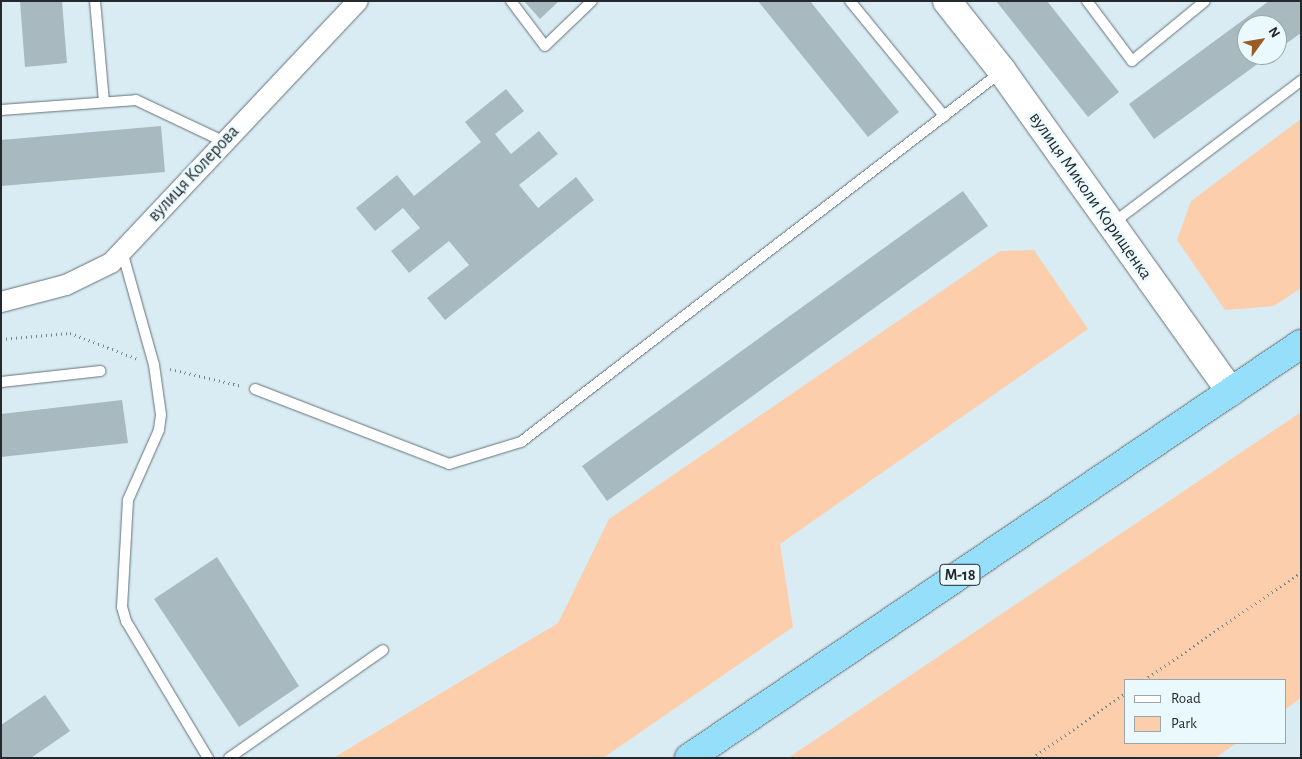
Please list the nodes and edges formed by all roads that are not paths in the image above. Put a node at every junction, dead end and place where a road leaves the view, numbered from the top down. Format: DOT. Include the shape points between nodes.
graph roads {
  1 [pos="95,1"];
  2 [pos="358,1"];
  3 [pos="511,1"];
  4 [pos="592,1"];
  5 [pos="850,1"];
  6 [pos="947,1"];
  7 [pos="1087,1"];
  8 [pos="1205,1"];
  9 [pos="1002,71"];
  10 [pos="1301,82"];
  11 [pos="104,102"];
  12 [pos="1,110"];
  13 [pos="944,116"];
  14 [pos="226,142"];
  15 [pos="1110,225"];
  16 [pos="122,251"];
  17 [pos="1,302"];
  18 [pos="1301,344"];
  19 [pos="100,372"];
  20 [pos="1,382"];
  21 [pos="255,389"];
  22 [pos="1230,392"];
  23 [pos="384,650"];
  24 [pos="208,758"];
  25 [pos="229,758"];
  26 [pos="689,758"];
  1 -- 11 [label="lane"];
  2 -- 14 [label="street, вулиця Колерова"];
  3 -- 4 [label="lane" via="545,46"];
  5 -- 13 [label="lane"];
  6 -- 9 [label="street, вулиця Миколи Корищенка"];
  7 -- 8 [label="lane" via="1132,61"];
  9 -- 13 [label="lane"];
  9 -- 15 [label="street, вулиця Миколи Корищенка"];
  10 -- 15 [label="lane"];
  11 -- 12 [label="lane"];
  11 -- 14 [label="lane" via="136,100"];
  13 -- 21 [label="lane" via="521,442 449,464"];
  14 -- 16 [label="street, вулиця Колерова"];
  15 -- 22 [label="street, вулиця Миколи Корищенка"];
  16 -- 17 [label="street, вулиця Колерова" via="111,263 66,284"];
  16 -- 24 [label="lane" via="154,365 161,415 159,430 128,500 122,607 126,621"];
  18 -- 22 [label="highway, М-18"];
  19 -- 20 [label="lane"];
  22 -- 26 [label="highway, М-18"];
  23 -- 25 [label="lane"];
}
